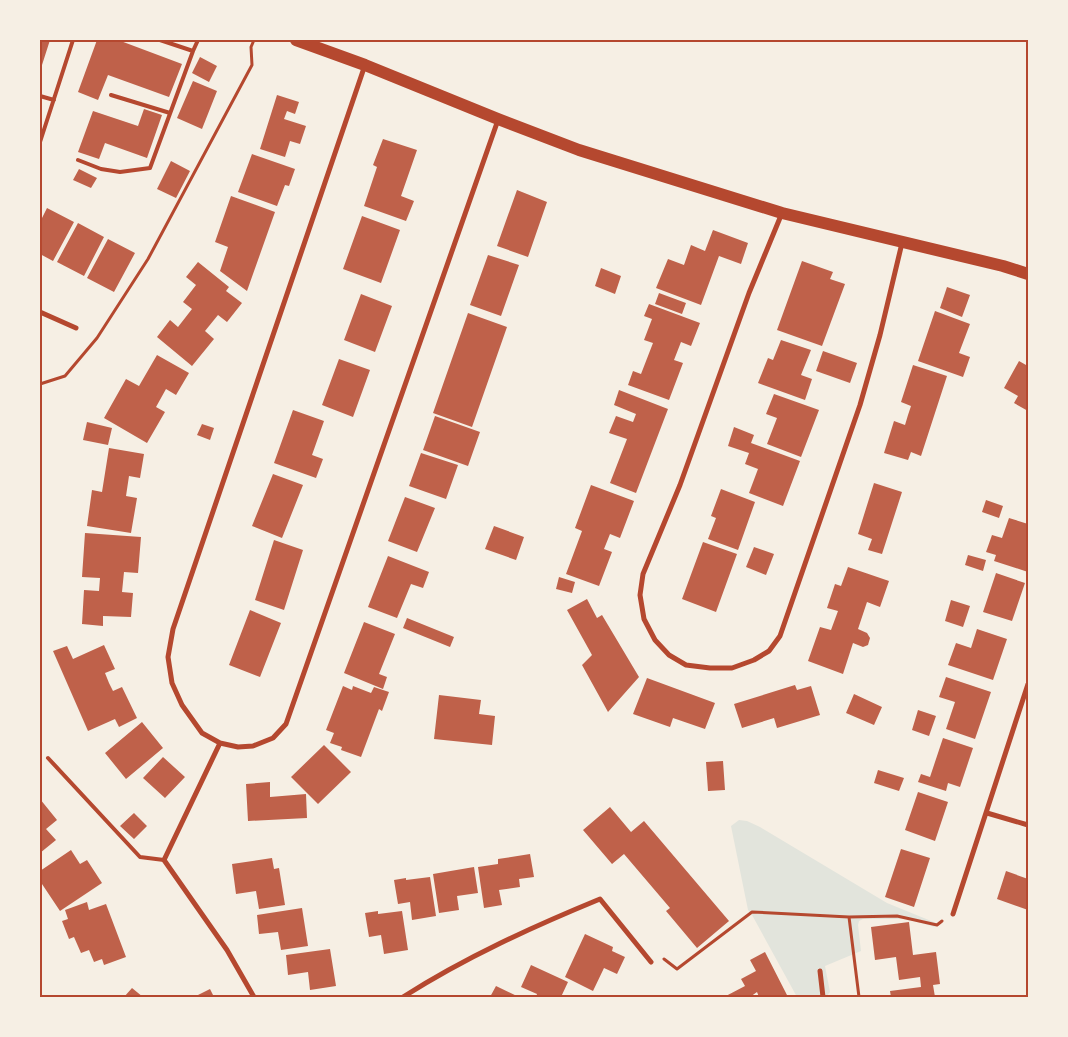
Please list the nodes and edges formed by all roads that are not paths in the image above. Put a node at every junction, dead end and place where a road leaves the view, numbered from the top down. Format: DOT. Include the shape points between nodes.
graph roads {
  1 [pos="73,40"];
  2 [pos="160,40"];
  3 [pos="198,40"];
  4 [pos="296,40"];
  5 [pos="192,51"];
  6 [pos="365,65"];
  7 [pos="110,94"];
  8 [pos="40,96"];
  9 [pos="54,100"];
  10 [pos="170,113"];
  11 [pos="498,119"];
  12 [pos="40,142"];
  13 [pos="78,160"];
  14 [pos="782,213"];
  15 [pos="902,242"];
  16 [pos="1028,274"];
  17 [pos="40,312"];
  18 [pos="76,328"];
  19 [pos="1028,684"];
  20 [pos="220,743"];
  21 [pos="48,758"];
  22 [pos="987,813"];
  23 [pos="1028,825"];
  24 [pos="164,860"];
  25 [pos="953,914"];
  26 [pos="651,962"];
  27 [pos="820,971"];
  28 [pos="254,997"];
  29 [pos="403,997"];
  30 [pos="824,997"];
  1 -- 9 [label="lane"];
  2 -- 5 [label="lane"];
  3 -- 5 [label="lane"];
  4 -- 6 [label="main road"];
  5 -- 10 [label="lane"];
  6 -- 11 [label="main road"];
  6 -- 20 [label="street" via="173,629 168,657 172,683 182,705 202,733"];
  7 -- 10 [label="lane"];
  8 -- 9 [label="lane"];
  9 -- 12 [label="lane"];
  10 -- 13 [label="lane" via="150,168 120,172"];
  11 -- 14 [label="main road" via="579,150"];
  11 -- 20 [label="street" via="286,724 273,738 253,746"];
  14 -- 15 [label="main road"];
  14 -- 15 [label="street" via="749,293 680,485 643,574 640,595 644,619 669,655 686,665 732,668 769,651 780,636 860,405"];
  15 -- 16 [label="main road"];
  17 -- 18 [label="street"];
  19 -- 22 [label="street"];
  20 -- 24 [label="street"];
  21 -- 24 [label="lane" via="140,857"];
  22 -- 23 [label="street"];
  22 -- 25 [label="street"];
  24 -- 28 [label="street" via="228,950"];
  26 -- 29 [label="street" via="600,899 491,947"];
  27 -- 30 [label="street"];
}
